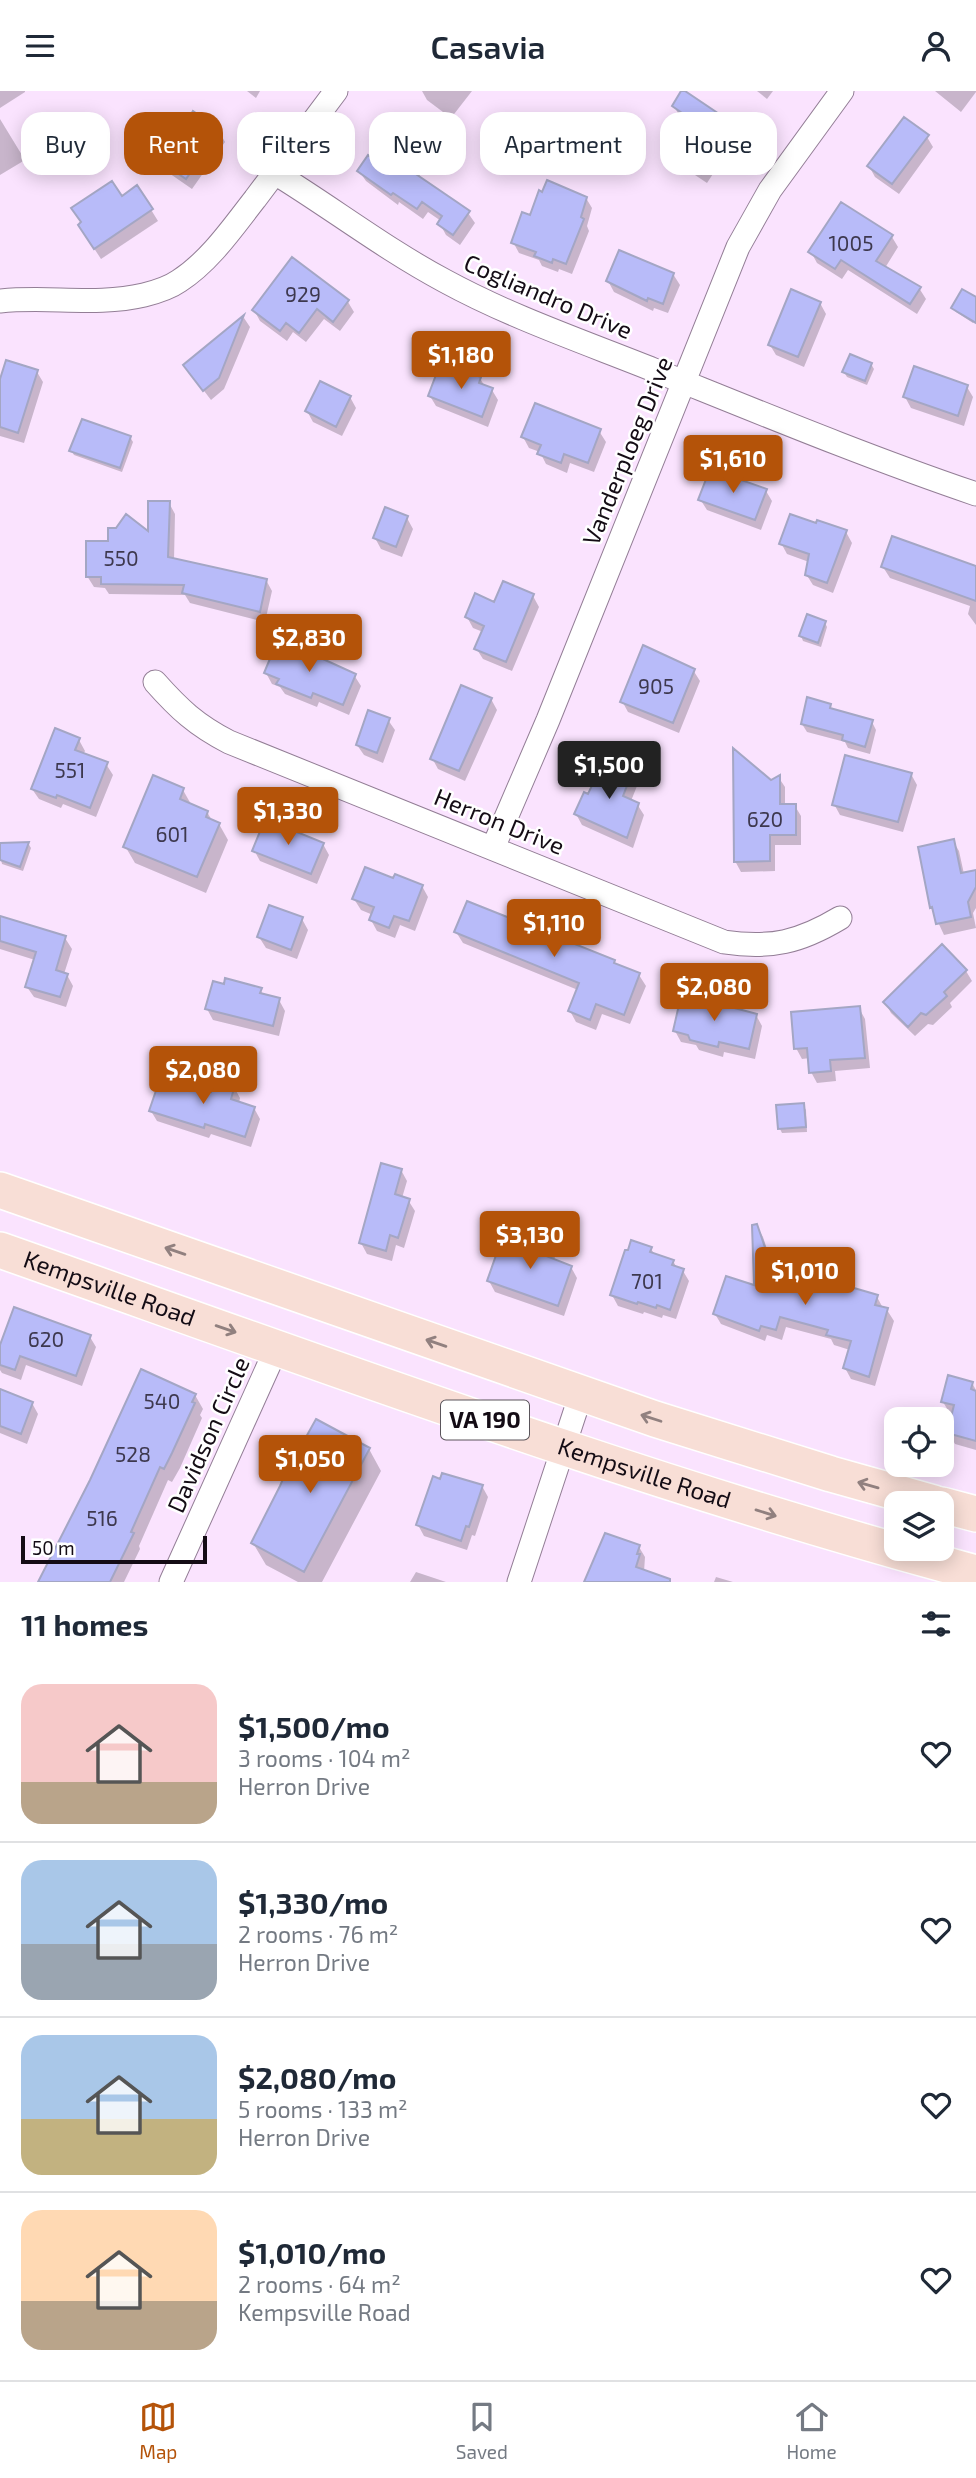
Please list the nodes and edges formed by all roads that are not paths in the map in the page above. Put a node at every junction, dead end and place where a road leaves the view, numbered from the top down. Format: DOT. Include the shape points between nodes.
graph roads {
  1 [pos="335,91"];
  2 [pos="842,91"];
  3 [pos="320,112"];
  4 [pos="273,175"];
  5 [pos="278,175"];
  6 [pos="0,301"];
  7 [pos="683,382"];
  8 [pos="976,494"];
  9 [pos="155,682"];
  10 [pos="493,848"];
  11 [pos="840,918"];
  12 [pos="0,1189"];
  13 [pos="0,1250"];
  14 [pos="277,1347"];
  15 [pos="581,1394"];
  16 [pos="563,1448"];
  17 [pos="893,1491"];
  18 [pos="954,1508"];
  19 [pos="976,1514"];
  20 [pos="976,1573"];
  21 [pos="171,1582"];
  22 [pos="519,1582"];
  1 -- 3 [label="street"];
  2 -- 7 [label="street, Vanderploeg Drive" via="748,225"];
  4 -- 6 [label="street" via="204,260 161,290 114,300"];
  5 -- 7 [label="street, Cogliandro Drive" via="445,282"];
  7 -- 8 [label="street, Cogliandro Drive"];
  7 -- 10 [label="street, Vanderploeg Drive"];
  9 -- 10 [label="street, Herron Drive" via="181,712 229,742"];
  10 -- 11 [label="street, Herron Drive" via="724,942 779,944 813,934"];
  15 -- 12 [label="main road, VA 190, one-way"];
  13 -- 14 [label="main road, Kempsville Road / VA 190, one-way"];
  14 -- 16 [label="main road, Kempsville Road / VA 190"];
  14 -- 21 [label="street, Davidson Circle"];
  15 -- 16 [label="street"];
  17 -- 15 [label="main road, VA 190, one-way"];
  16 -- 20 [label="main road, Kempsville Road / VA 190, one-way"];
  16 -- 22 [label="street"];
  18 -- 19 [label="main road"];
}
